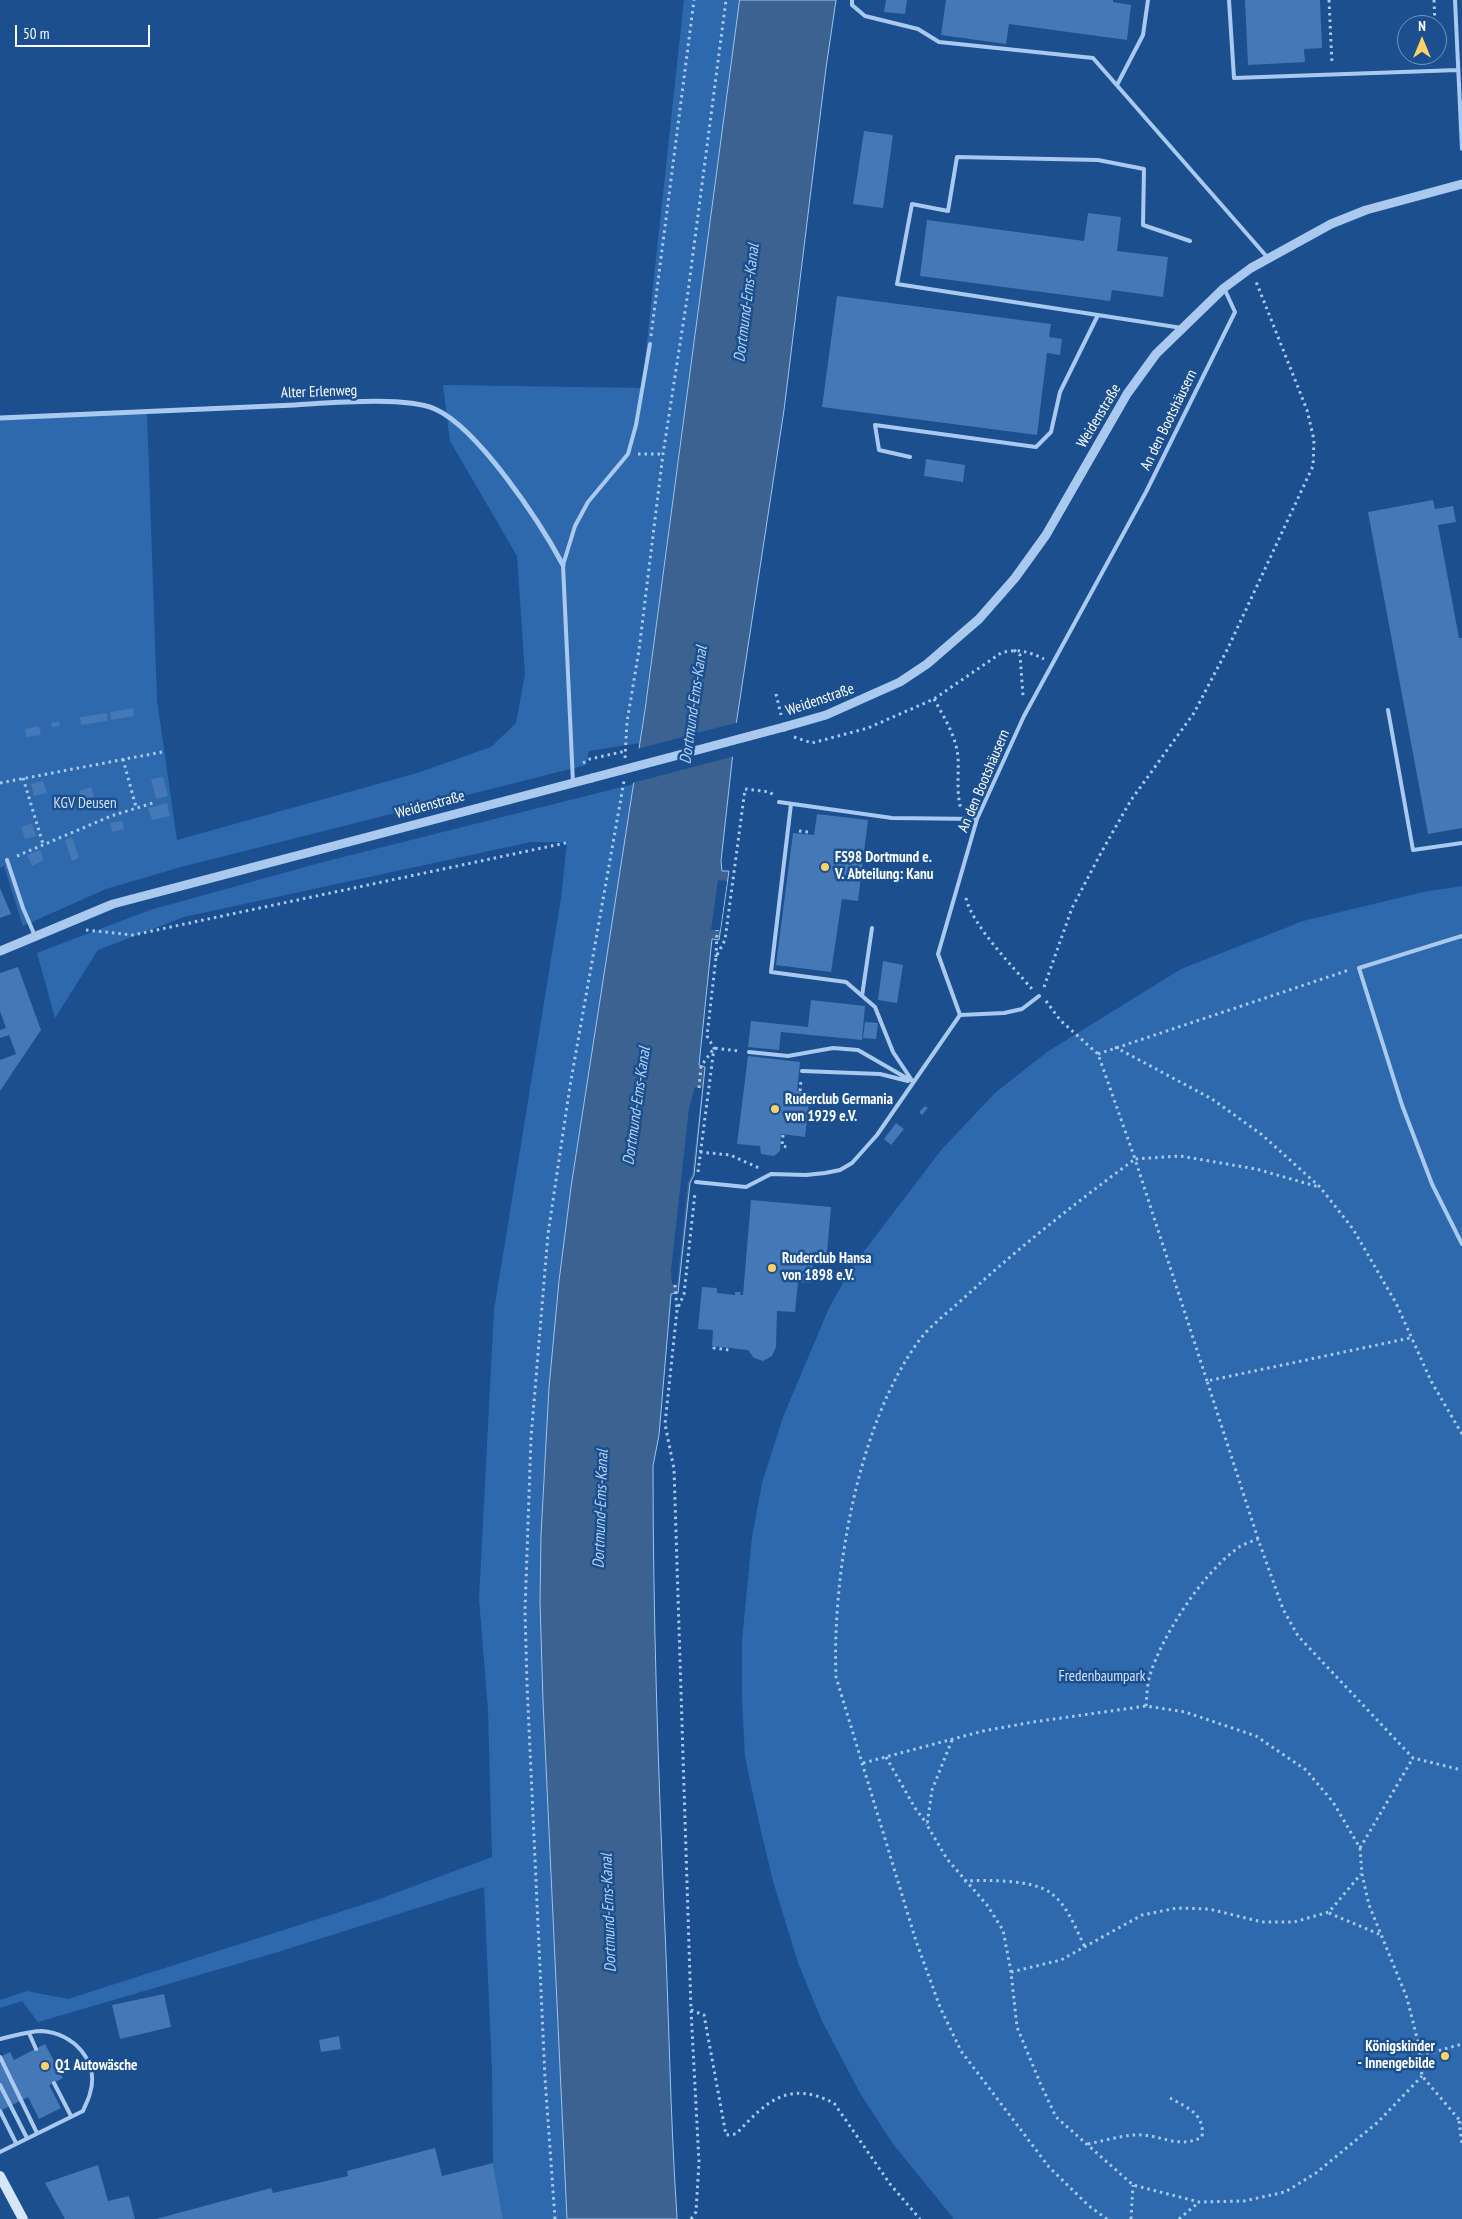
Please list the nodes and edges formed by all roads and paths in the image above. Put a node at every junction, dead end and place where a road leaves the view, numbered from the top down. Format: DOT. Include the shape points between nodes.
graph roads {
  1 [pos="694,0"];
  2 [pos="726,0"];
  3 [pos="852,0"];
  4 [pos="1148,0"];
  5 [pos="1229,0"];
  6 [pos="1329,0"];
  7 [pos="1434,0"];
  8 [pos="1455,0"];
  9 [pos="1435,15"];
  10 [pos="1458,70"];
  11 [pos="1333,75"];
  12 [pos="1117,85"];
  13 [pos="1460,88"];
  14 [pos="1462,149"];
  15 [pos="1462,184"];
  16 [pos="1190,241"];
  17 [pos="1268,258"];
  18 [pos="1251,268"];
  19 [pos="1224,288"];
  20 [pos="1098,315"];
  21 [pos="1183,328"];
  22 [pos="650,344"];
  23 [pos="0,418"];
  24 [pos="628,454"];
  25 [pos="663,454"];
  26 [pos="910,457"];
  27 [pos="563,565"];
  28 [pos="1012,649"];
  29 [pos="1052,664"];
  30 [pos="776,694"];
  31 [pos="934,698"];
  32 [pos="1388,710"];
  33 [pos="1024,716"];
  34 [pos="784,727"];
  35 [pos="793,736"];
  36 [pos="626,751"];
  37 [pos="162,752"];
  38 [pos="590,758"];
  39 [pos="123,759"];
  40 [pos="625,767"];
  41 [pos="624,775"];
  42 [pos="23,778"];
  43 [pos="0,783"];
  44 [pos="573,783"];
  45 [pos="765,792"];
  46 [pos="156,802"];
  47 [pos="778,802"];
  48 [pos="791,804"];
  49 [pos="136,807"];
  50 [pos="964,819"];
  51 [pos="977,820"];
  52 [pos="570,842"];
  53 [pos="1462,843"];
  54 [pos="43,844"];
  55 [pos="7,860"];
  56 [pos="961,877"];
  57 [pos="872,928"];
  58 [pos="85,930"];
  59 [pos="717,930"];
  60 [pos="34,936"];
  61 [pos="1462,936"];
  62 [pos="0,951"];
  63 [pos="716,957"];
  64 [pos="1359,968"];
  65 [pos="862,996"];
  66 [pos="1039,996"];
  67 [pos="960,1015"];
  68 [pos="1115,1047"];
  69 [pos="714,1048"];
  70 [pos="749,1052"];
  71 [pos="1098,1054"];
  72 [pos="802,1071"];
  73 [pos="801,1078"];
  74 [pos="912,1082"];
  75 [pos="699,1088"];
  76 [pos="800,1091"];
  77 [pos="783,1135"];
  78 [pos="787,1146"];
  79 [pos="700,1152"];
  80 [pos="1135,1159"];
  81 [pos="771,1174"];
  82 [pos="696,1182"];
  83 [pos="1320,1187"];
  84 [pos="1462,1244"];
  85 [pos="800,1253"];
  86 [pos="818,1259"];
  87 [pos="674,1285"];
  88 [pos="677,1310"];
  89 [pos="1410,1338"];
  90 [pos="714,1346"];
  91 [pos="729,1350"];
  92 [pos="1206,1381"];
  93 [pos="1462,1434"];
  94 [pos="1258,1539"];
  95 [pos="1146,1706"];
  96 [pos="952,1739"];
  97 [pos="886,1757"];
  98 [pos="1413,1758"];
  99 [pos="863,1763"];
  100 [pos="1462,1770"];
  101 [pos="927,1825"];
  102 [pos="1360,1848"];
  103 [pos="1362,1874"];
  104 [pos="964,1881"];
  105 [pos="1329,1912"];
  106 [pos="1381,1935"];
  107 [pos="1085,1947"];
  108 [pos="1011,1972"];
  109 [pos="691,2010"];
  110 [pos="28,2034"];
  111 [pos="0,2039"];
  112 [pos="1462,2044"];
  113 [pos="36,2049"];
  114 [pos="1420,2056"];
  115 [pos="0,2057"];
  116 [pos="1422,2076"];
  117 [pos="54,2083"];
  118 [pos="0,2085"];
  119 [pos="1170,2098"];
  120 [pos="0,2112"];
  121 [pos="71,2116"];
  122 [pos="1460,2122"];
  123 [pos="37,2133"];
  124 [pos="27,2138"];
  125 [pos="16,2143"];
  126 [pos="1088,2144"];
  127 [pos="1462,2146"];
  128 [pos="0,2152"];
  129 [pos="0,2176"];
  130 [pos="1133,2185"];
  131 [pos="1199,2202"];
  132 [pos="23,2219"];
  133 [pos="554,2219"];
  134 [pos="691,2219"];
  135 [pos="920,2219"];
  136 [pos="1107,2219"];
  137 [pos="1131,2219"];
  138 [pos="1179,2219"];
  1 -- 22 [label="path"];
  2 -- 25 [label="path"];
  3 -- 12 [label="lane" via="852,5 866,16 918,29 939,42 1093,58"];
  4 -- 12 [label="lane" via="1143,35"];
  5 -- 11 [label="lane" via="1234,78"];
  6 -- 11 [label="path"];
  7 -- 9 [label="path"];
  8 -- 10 [label="lane"];
  10 -- 11 [label="lane"];
  10 -- 13 [label="lane"];
  12 -- 17 [label="lane"];
  13 -- 14 [label="lane"];
  15 -- 17 [label="street, Weidenstraße" via="1366,210 1331,224"];
  16 -- 20 [label="lane" via="1143,226 1144,169 1098,160 957,157 948,211 912,204 897,284"];
  17 -- 18 [label="street, Weidenstraße"];
  18 -- 19 [label="street, Weidenstraße"];
  18 -- 66 [label="path" via="1307,410 1314,440 1313,466 1194,713 1131,800 1097,859 1072,908 1048,981"];
  19 -- 21 [label="street, Weidenstraße"];
  19 -- 29 [label="lane, An den Bootshäusern" via="1235,312 1146,492"];
  20 -- 21 [label="lane"];
  20 -- 26 [label="lane" via="1060,392 1051,432 1036,447 875,425 879,450"];
  21 -- 34 [label="street, Weidenstraße" via="1156,354 1127,394 1046,535 1015,578 979,619 927,664 900,682 826,715"];
  22 -- 24 [label="lane"];
  23 -- 27 [label="street, Alter Erlenweg" via="350,402 422,405 449,417 489,458 546,533"];
  24 -- 25 [label="path"];
  24 -- 27 [label="lane" via="588,502 575,526"];
  25 -- 36 [label="path"];
  27 -- 44 [label="lane"];
  28 -- 29 [label="path" via="1029,652"];
  28 -- 31 [label="path"];
  28 -- 33 [label="path" via="1020,655"];
  29 -- 33 [label="lane, An den Bootshäusern"];
  30 -- 34 [label="path"];
  31 -- 35 [label="path" via="868,728 812,743"];
  31 -- 50 [label="path" via="955,741 959,801"];
  32 -- 53 [label="lane" via="1413,850"];
  33 -- 51 [label="lane, An den Bootshäusern"];
  34 -- 44 [label="street, Weidenstraße, bridge"];
  36 -- 38 [label="path"];
  36 -- 40 [label="path"];
  37 -- 39 [label="path"];
  39 -- 42 [label="path"];
  39 -- 49 [label="path"];
  41 -- 133 [label="path" via="548,1234 534,1387 525,1611"];
  42 -- 43 [label="path"];
  42 -- 54 [label="path"];
  44 -- 60 [label="street, Weidenstraße" via="113,904"];
  45 -- 63 [label="path" via="745,789 725,940"];
  46 -- 49 [label="path"];
  47 -- 48 [label="lane"];
  48 -- 50 [label="lane" via="892,818"];
  48 -- 65 [label="lane" via="771,972 846,982"];
  49 -- 54 [label="path"];
  50 -- 51 [label="lane"];
  51 -- 56 [label="lane, An den Bootshäusern"];
  52 -- 58 [label="path" via="134,935"];
  54 -- 55 [label="path"];
  55 -- 60 [label="lane"];
  56 -- 66 [label="path" via="968,907 992,942"];
  56 -- 67 [label="lane, An den Bootshäusern" via="938,954"];
  57 -- 65 [label="lane"];
  59 -- 63 [label="path"];
  60 -- 62 [label="street, Weidenstraße"];
  61 -- 64 [label="lane"];
  63 -- 69 [label="path" via="707,1036"];
  64 -- 68 [label="path"];
  64 -- 84 [label="lane" via="1432,1184"];
  65 -- 74 [label="lane" via="875,1006 893,1052"];
  66 -- 67 [label="lane" via="1022,1009"];
  66 -- 71 [label="path"];
  67 -- 74 [label="lane"];
  68 -- 71 [label="path"];
  68 -- 83 [label="path" via="1212,1099 1261,1134"];
  69 -- 70 [label="path"];
  69 -- 75 [label="path" via="701,1066"];
  69 -- 79 [label="path"];
  70 -- 74 [label="lane" via="788,1056 833,1048 858,1050"];
  71 -- 80 [label="path"];
  72 -- 74 [label="lane" via="880,1074"];
  73 -- 76 [label="path"];
  74 -- 81 [label="lane" via="877,1135 852,1163 825,1173"];
  77 -- 78 [label="path" via="782,1146"];
  79 -- 81 [label="path" via="730,1155"];
  79 -- 82 [label="path"];
  80 -- 83 [label="path" via="1180,1156 1256,1169"];
  80 -- 92 [label="path"];
  80 -- 99 [label="path" via="1057,1217 922,1336 884,1402 861,1473 843,1556 835,1638 836,1677"];
  81 -- 82 [label="lane" via="746,1187"];
  82 -- 88 [label="path" via="684,1294"];
  83 -- 89 [label="path" via="1352,1229 1396,1303"];
  85 -- 86 [label="path" via="825,1256 825,1259"];
  87 -- 88 [label="path"];
  88 -- 109 [label="path" via="665,1424 674,1469"];
  89 -- 92 [label="path"];
  89 -- 93 [label="path"];
  90 -- 91 [label="path"];
  92 -- 94 [label="path"];
  94 -- 95 [label="path" via="1236,1549 1220,1562 1183,1609 1157,1654 1149,1677"];
  94 -- 98 [label="path" via="1282,1609 1298,1636"];
  95 -- 96 [label="path" via="1033,1722"];
  95 -- 102 [label="path" via="1185,1712 1256,1736 1306,1770 1333,1802"];
  96 -- 97 [label="path"];
  96 -- 101 [label="path" via="932,1790"];
  97 -- 99 [label="path"];
  97 -- 101 [label="path"];
  98 -- 100 [label="path"];
  98 -- 102 [label="path"];
  99 -- 136 [label="path" via="916,1940 940,2007 961,2051 1049,2167"];
  101 -- 104 [label="path" via="936,1844"];
  102 -- 103 [label="path"];
  103 -- 105 [label="path"];
  103 -- 106 [label="path" via="1369,1905"];
  104 -- 107 [label="path" via="1041,1887 1053,1894 1064,1907"];
  104 -- 108 [label="path" via="987,1905 1003,1930"];
  105 -- 106 [label="path"];
  105 -- 107 [label="path" via="1294,1922 1262,1922 1209,1909 1177,1908 1142,1915"];
  106 -- 114 [label="path" via="1408,1998"];
  107 -- 108 [label="path" via="1061,1960"];
  108 -- 126 [label="path" via="1017,2027 1041,2085 1056,2117"];
  109 -- 134 [label="path" via="699,2162 696,2212"];
  109 -- 135 [label="path" via="704,2015 726,2135 736,2134 760,2109 776,2098 793,2094 822,2097 834,2103 890,2184"];
  110 -- 111 [label="lane"];
  110 -- 113 [label="lane"];
  110 -- 121 [label="lane" via="42,2031 66,2036 85,2053 91,2070 91,2091 83,2111"];
  112 -- 114 [label="path"];
  114 -- 116 [label="path"];
  115 -- 123 [label="lane"];
  116 -- 122 [label="path"];
  116 -- 131 [label="path" via="1378,2122 1316,2173 1285,2192 1244,2201"];
  117 -- 121 [label="lane"];
  118 -- 124 [label="lane"];
  119 -- 126 [label="path" via="1197,2115 1204,2126 1202,2137 1192,2143 1132,2135"];
  120 -- 125 [label="lane"];
  121 -- 123 [label="lane"];
  122 -- 127 [label="path"];
  123 -- 124 [label="lane"];
  124 -- 125 [label="lane"];
  125 -- 128 [label="lane"];
  126 -- 130 [label="path"];
  129 -- 132 [label="main road"];
  130 -- 131 [label="path"];
  130 -- 137 [label="path"];
  131 -- 138 [label="path"];
}
